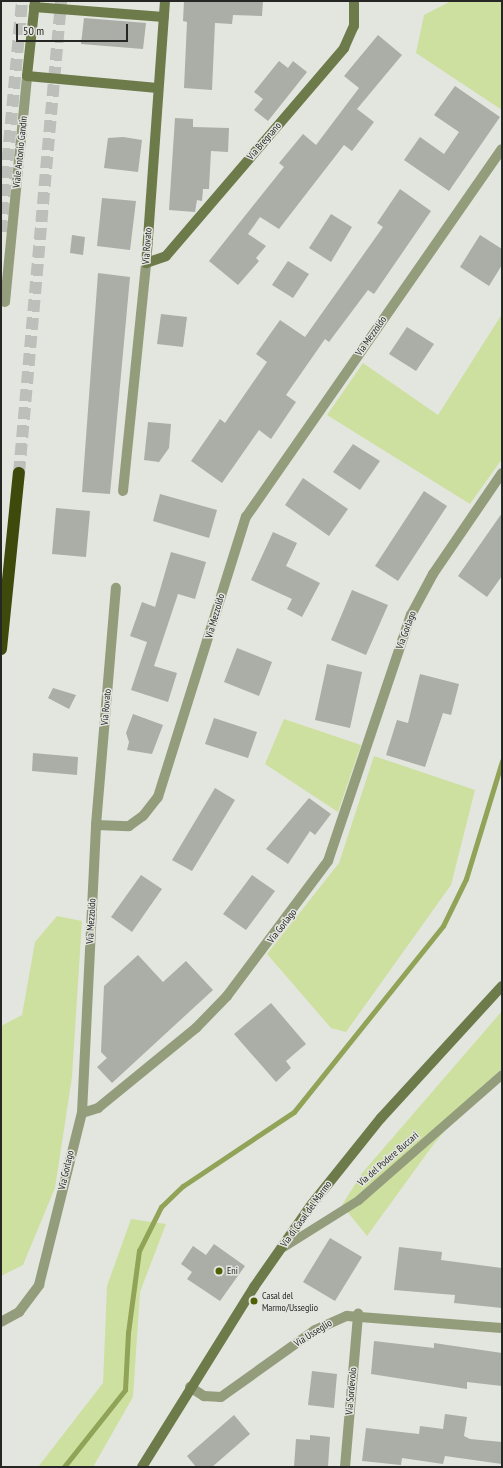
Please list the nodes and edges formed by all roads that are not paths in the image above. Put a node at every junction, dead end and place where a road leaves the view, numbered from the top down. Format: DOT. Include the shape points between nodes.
graph roads {
  1 [pos="165,1"];
  2 [pos="354,1"];
  3 [pos="34,4"];
  4 [pos="164,17"];
  5 [pos="28,76"];
  6 [pos="157,88"];
  7 [pos="502,149"];
  8 [pos="146,263"];
  9 [pos="5,302"];
  10 [pos="502,472"];
  11 [pos="19,473"];
  12 [pos="123,491"];
  13 [pos="116,588"];
  14 [pos="1,649"];
  15 [pos="96,825"];
  16 [pos="502,986"];
  17 [pos="502,1074"];
  18 [pos="82,1113"];
  19 [pos="280,1249"];
  20 [pos="358,1314"];
  21 [pos="1,1322"];
  22 [pos="502,1328"];
  23 [pos="190,1387"];
  24 [pos="142,1467"];
  25 [pos="345,1467"];
  1 -- 4 [label="street, Via Rovato"];
  2 -- 8 [label="street, Via Bregnano" via="354,26 344,48 166,256"];
  3 -- 4 [label="street"];
  3 -- 5 [label="street, Viale Antonio Gandin"];
  4 -- 6 [label="street, Via Rovato"];
  5 -- 6 [label="street"];
  5 -- 9 [label="street, Viale Antonio Gandin"];
  6 -- 8 [label="street, Via Rovato"];
  7 -- 15 [label="street, Via Mezzoldo" via="246,517 158,797 143,816 129,826"];
  8 -- 12 [label="street, Via Rovato"];
  10 -- 18 [label="street, Via Gorlago" via="433,574 411,615 328,861 217,1007 98,1108"];
  11 -- 14 [label="highway"];
  13 -- 15 [label="street, Via Rovato"];
  15 -- 18 [label="street, Via Mezzoldo"];
  16 -- 19 [label="street, Via di Casal del Marmo" via="350,1155"];
  17 -- 19 [label="lane, Via del Podere Buccari" via="358,1200"];
  18 -- 21 [label="street, Via Gorlago" via="39,1285 19,1312"];
  19 -- 23 [label="street, Via di Casal del Marmo"];
  20 -- 22 [label="street, Via Usseglio"];
  20 -- 23 [label="street, Via Usseglio" via="315,1330 221,1397 204,1396"];
  20 -- 25 [label="street, Via Sordevolo"];
  23 -- 24 [label="street, Via di Casal del Marmo"];
}
